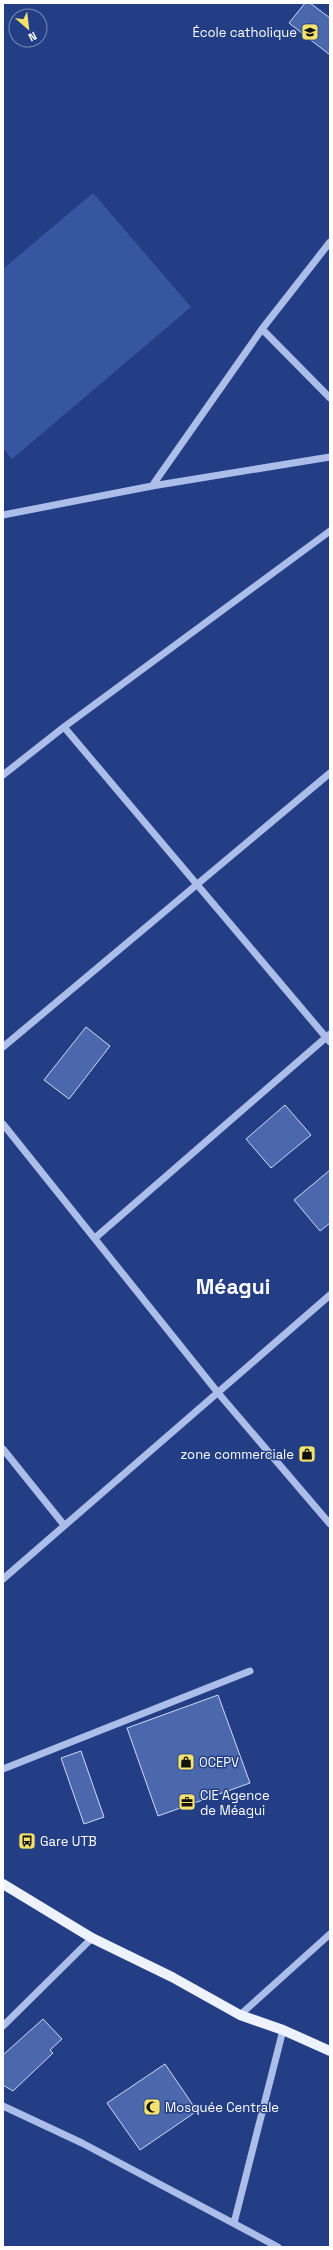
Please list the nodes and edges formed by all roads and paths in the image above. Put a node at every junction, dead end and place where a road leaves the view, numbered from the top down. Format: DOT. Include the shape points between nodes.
graph roads {
  1 [pos="330,242"];
  2 [pos="262,329"];
  3 [pos="330,398"];
  4 [pos="330,457"];
  5 [pos="152,486"];
  6 [pos="3,515"];
  7 [pos="330,531"];
  8 [pos="64,727"];
  9 [pos="330,772"];
  10 [pos="3,775"];
  11 [pos="196,886"];
  12 [pos="329,1038"];
  13 [pos="3,1047"];
  14 [pos="3,1124"];
  15 [pos="95,1238"];
  16 [pos="330,1295"];
  17 [pos="219,1394"];
  18 [pos="3,1450"];
  19 [pos="330,1524"];
  20 [pos="64,1525"];
  21 [pos="3,1579"];
  22 [pos="250,1671"];
  23 [pos="3,1769"];
  24 [pos="3,1884"];
  25 [pos="330,1934"];
  26 [pos="92,1938"];
  27 [pos="240,2015"];
  28 [pos="3,2026"];
  29 [pos="283,2030"];
  30 [pos="330,2051"];
  31 [pos="3,2106"];
  32 [pos="234,2223"];
  33 [pos="278,2247"];
  1 -- 2 [label="street"];
  2 -- 3 [label="street"];
  2 -- 5 [label="street"];
  4 -- 5 [label="street"];
  5 -- 6 [label="street"];
  7 -- 8 [label="street"];
  8 -- 10 [label="street"];
  8 -- 11 [label="street"];
  9 -- 11 [label="street"];
  11 -- 12 [label="street"];
  11 -- 13 [label="street"];
  12 -- 15 [label="street"];
  14 -- 15 [label="street"];
  15 -- 17 [label="street"];
  16 -- 17 [label="street"];
  17 -- 19 [label="street"];
  17 -- 20 [label="street"];
  18 -- 20 [label="street"];
  20 -- 21 [label="street"];
  22 -- 23 [label="street"];
  24 -- 26 [label="main road"];
  25 -- 27 [label="street"];
  26 -- 27 [label="main road" via="172,1976"];
  26 -- 28 [label="street"];
  27 -- 29 [label="main road"];
  29 -- 30 [label="main road"];
  29 -- 32 [label="street"];
  31 -- 32 [label="street" via="82,2143"];
  32 -- 33 [label="street"];
}
